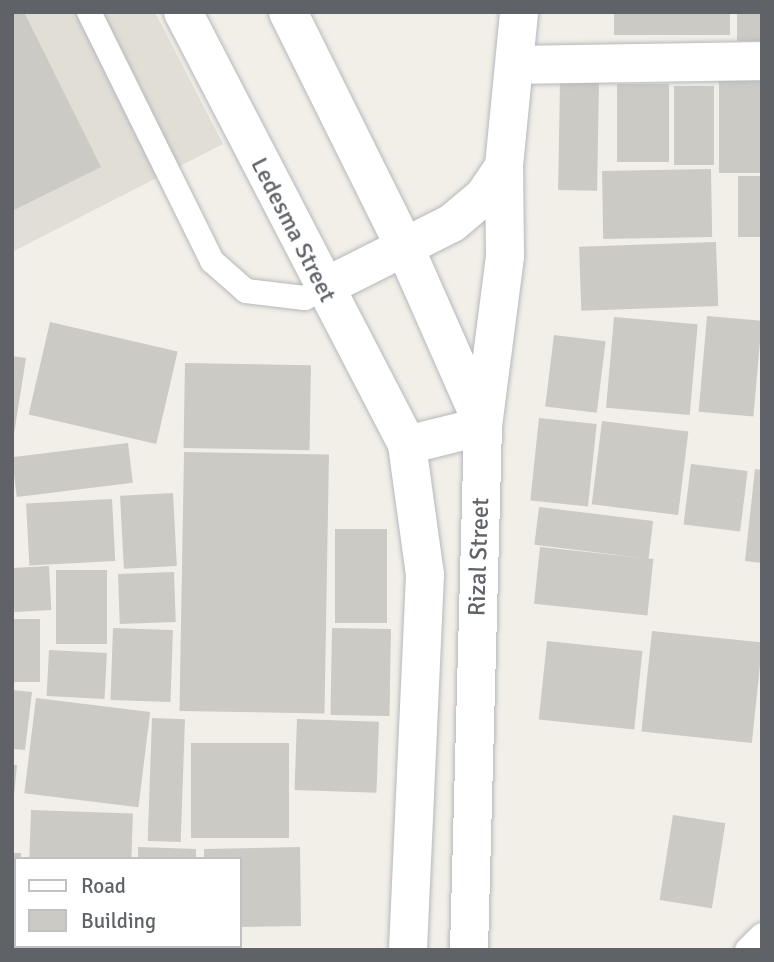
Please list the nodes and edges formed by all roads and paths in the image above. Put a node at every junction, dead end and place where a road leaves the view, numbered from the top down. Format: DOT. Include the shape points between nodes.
graph roads {
  1 [pos="89,12"];
  2 [pos="183,12"];
  3 [pos="288,12"];
  4 [pos="519,12"];
  5 [pos="762,61"];
  6 [pos="515,65"];
  7 [pos="504,166"];
  8 [pos="405,248"];
  9 [pos="323,288"];
  10 [pos="483,426"];
  11 [pos="407,445"];
  12 [pos="762,935"];
  13 [pos="408,950"];
  14 [pos="469,950"];
  15 [pos="747,950"];
  1 -- 9 [label="lane" via="212,261 246,292 305,298"];
  2 -- 9 [label="main road, Ledesma Street"];
  3 -- 8 [label="main road"];
  4 -- 6 [label="main road, Rizal Street"];
  5 -- 6 [label="main road"];
  6 -- 7 [label="main road, Rizal Street"];
  7 -- 8 [label="main road, Rizal Street" via="484,196 452,223"];
  7 -- 10 [label="main road, Rizal Street" via="505,256"];
  8 -- 9 [label="main road, Rizal Street"];
  8 -- 10 [label="main road"];
  9 -- 11 [label="main road, Ledesma Street"];
  10 -- 11 [label="main road"];
  10 -- 14 [label="main road, Rizal Street"];
  11 -- 13 [label="main road" via="425,575"];
  12 -- 15 [label="lane"];
}
